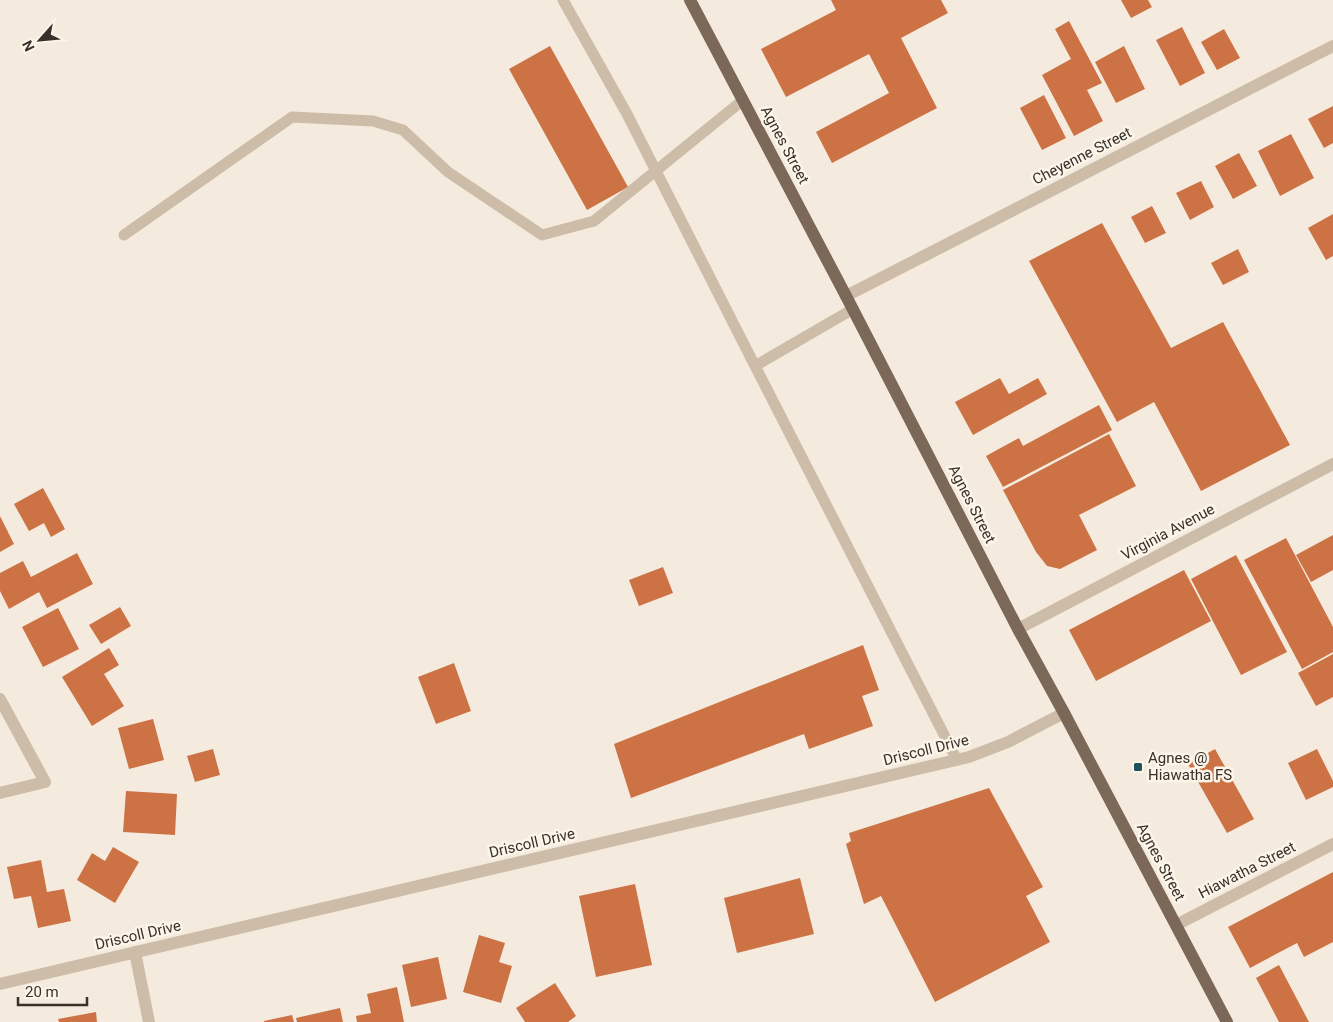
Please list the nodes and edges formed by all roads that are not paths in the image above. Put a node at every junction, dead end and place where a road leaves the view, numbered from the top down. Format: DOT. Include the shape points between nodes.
graph roads {
  1 [pos="563,0"];
  2 [pos="690,0"];
  3 [pos="1333,46"];
  4 [pos="743,100"];
  5 [pos="656,170"];
  6 [pos="124,235"];
  7 [pos="846,296"];
  8 [pos="853,309"];
  9 [pos="755,366"];
  10 [pos="1333,464"];
  11 [pos="1018,629"];
  12 [pos="0,699"];
  13 [pos="1064,713"];
  14 [pos="958,760"];
  15 [pos="0,792"];
  16 [pos="1333,844"];
  17 [pos="1176,926"];
  18 [pos="135,952"];
  19 [pos="0,984"];
  20 [pos="149,1022"];
  21 [pos="1227,1022"];
  1 -- 5 [label="lane"];
  2 -- 4 [label="main road, Agnes Street"];
  3 -- 7 [label="street, Cheyenne Street"];
  4 -- 5 [label="lane"];
  4 -- 7 [label="main road, Agnes Street"];
  5 -- 6 [label="lane" via="594,221 542,235 448,172 403,130 373,121 292,117"];
  5 -- 9 [label="lane"];
  7 -- 8 [label="main road, Agnes Street"];
  8 -- 9 [label="lane"];
  8 -- 11 [label="main road, Agnes Street"];
  9 -- 14 [label="lane"];
  10 -- 11 [label="street, Virginia Avenue"];
  11 -- 13 [label="main road, Agnes Street"];
  12 -- 15 [label="street" via="45,782"];
  13 -- 14 [label="street, Driscoll Drive" via="1008,742"];
  13 -- 17 [label="main road, Agnes Street"];
  14 -- 18 [label="street, Driscoll Drive"];
  16 -- 17 [label="street, Hiawatha Street"];
  17 -- 21 [label="main road, Agnes Street"];
  18 -- 19 [label="street, Driscoll Drive"];
  18 -- 20 [label="street"];
}
